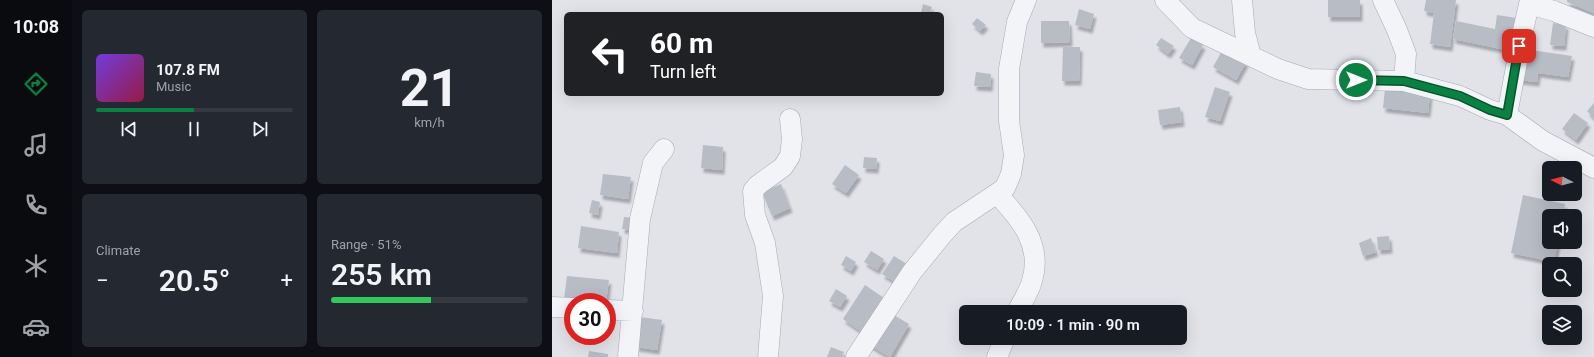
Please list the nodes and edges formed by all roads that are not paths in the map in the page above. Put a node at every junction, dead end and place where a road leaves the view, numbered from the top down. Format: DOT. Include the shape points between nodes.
graph roads {
  1 [pos="1026,0"];
  2 [pos="1165,0"];
  3 [pos="1242,0"];
  4 [pos="1383,0"];
  5 [pos="1529,2"];
  6 [pos="1594,27"];
  7 [pos="1251,56"];
  8 [pos="1404,81"];
  9 [pos="1507,115"];
  10 [pos="790,120"];
  11 [pos="664,149"];
  12 [pos="1594,168"];
  13 [pos="997,194"];
  14 [pos="1020,305"];
  15 [pos="552,307"];
  16 [pos="564,308"];
  17 [pos="616,310"];
  18 [pos="633,311"];
  19 [pos="1002,345"];
  20 [pos="628,357"];
  21 [pos="768,357"];
  22 [pos="856,357"];
  23 [pos="997,357"];
  1 -- 13 [label="street" via="1017,22 1009,69 1009,121 1014,155 1011,174 1005,188"];
  2 -- 7 [label="street" via="1192,28"];
  3 -- 7 [label="street" via="1245,33"];
  4 -- 8 [label="street" via="1406,54"];
  5 -- 6 [label="street"];
  5 -- 9 [label="street"];
  7 -- 8 [label="street" via="1308,79"];
  8 -- 9 [label="street" via="1460,96"];
  9 -- 12 [label="street" via="1543,141"];
  10 -- 21 [label="street" via="790,156 783,167 758,185 753,192 755,215 765,243 772,296"];
  11 -- 18 [label="street" via="653,163 640,219"];
  13 -- 14 [label="street" via="1023,223 1034,254 1032,282"];
  13 -- 22 [label="street" via="954,222 942,235 912,272"];
  15 -- 16 [label="street"];
  17 -- 18 [label="street"];
  18 -- 20 [label="street"];
  19 -- 23 [label="street"];
}
